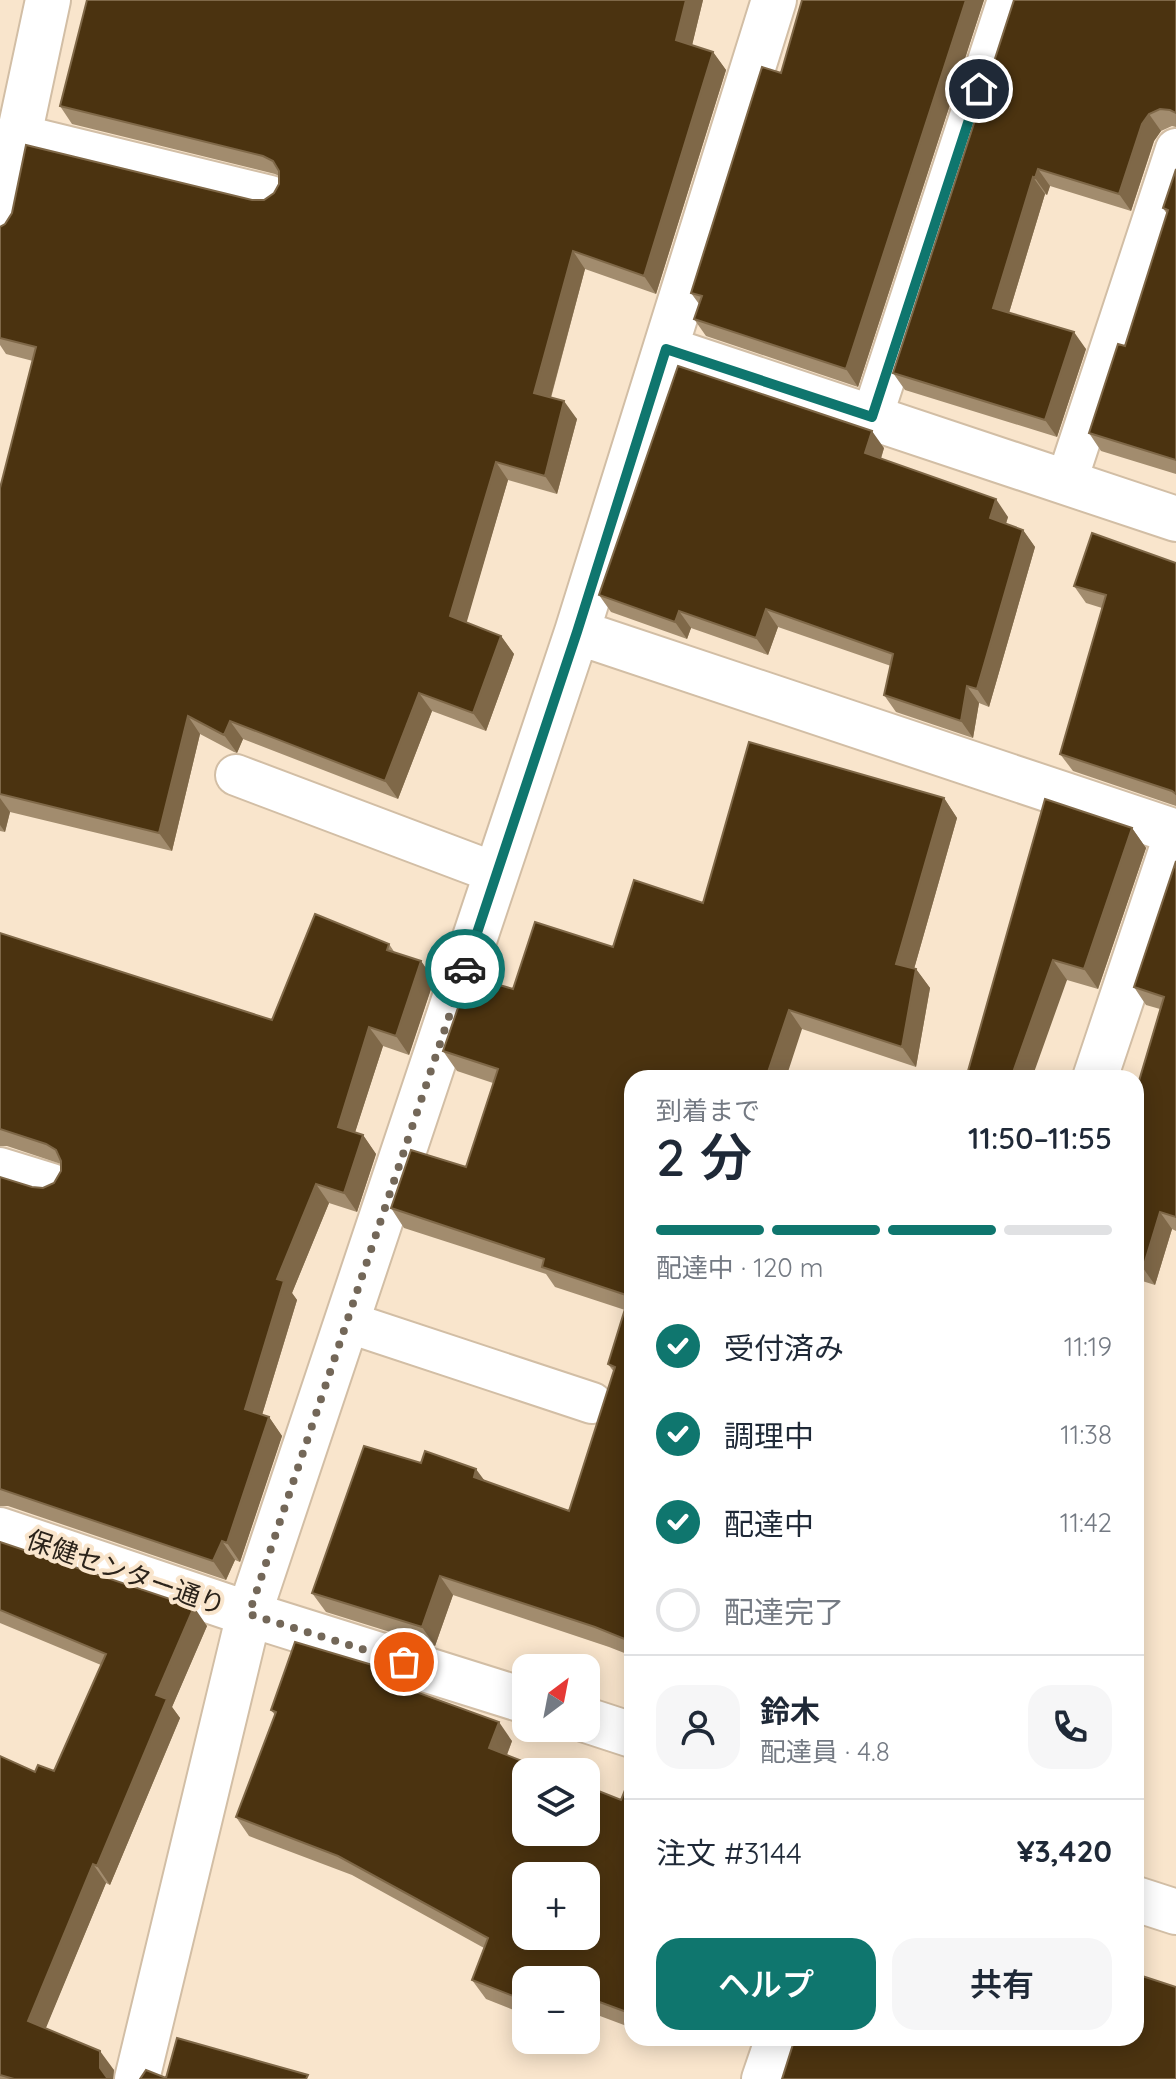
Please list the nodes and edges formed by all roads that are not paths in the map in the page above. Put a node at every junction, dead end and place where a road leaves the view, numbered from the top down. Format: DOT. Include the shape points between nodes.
graph roads {
  1 [pos="48,0"];
  2 [pos="774,0"];
  3 [pos="1008,0"];
  4 [pos="19,135"];
  5 [pos="1176,149"];
  6 [pos="270,196"];
  7 [pos="0,225"];
  8 [pos="666,349"];
  9 [pos="872,417"];
  10 [pos="1066,483"];
  11 [pos="1176,519"];
  12 [pos="577,632"];
  13 [pos="236,775"];
  14 [pos="1176,834"];
  15 [pos="496,873"];
  16 [pos="1098,1070"];
  17 [pos="0,1168"];
  18 [pos="52,1184"];
  19 [pos="347,1322"];
  20 [pos="592,1403"];
  21 [pos="0,1530"];
  22 [pos="249,1614"];
  23 [pos="512,1697"];
  24 [pos="600,1725"];
  25 [pos="624,1732"];
  26 [pos="1144,1902"];
  27 [pos="1176,1912"];
  28 [pos="773,2046"];
  29 [pos="137,2079"];
  30 [pos="762,2079"];
  1 -- 4 [label="street"];
  2 -- 8 [label="street"];
  3 -- 9 [label="lane"];
  4 -- 6 [label="lane"];
  4 -- 7 [label="street"];
  5 -- 10 [label="lane"];
  8 -- 9 [label="street"];
  8 -- 12 [label="street"];
  9 -- 10 [label="street"];
  10 -- 11 [label="street"];
  12 -- 14 [label="street"];
  12 -- 15 [label="street"];
  13 -- 15 [label="lane"];
  14 -- 16 [label="street"];
  15 -- 19 [label="street"];
  17 -- 18 [label="lane"];
  19 -- 20 [label="lane"];
  19 -- 22 [label="street"];
  21 -- 22 [label="street, 保健センター通り"];
  22 -- 23 [label="street, 保健センター通り"];
  22 -- 29 [label="street"];
  24 -- 25 [label="street"];
  26 -- 27 [label="street"];
  28 -- 30 [label="lane"];
}
